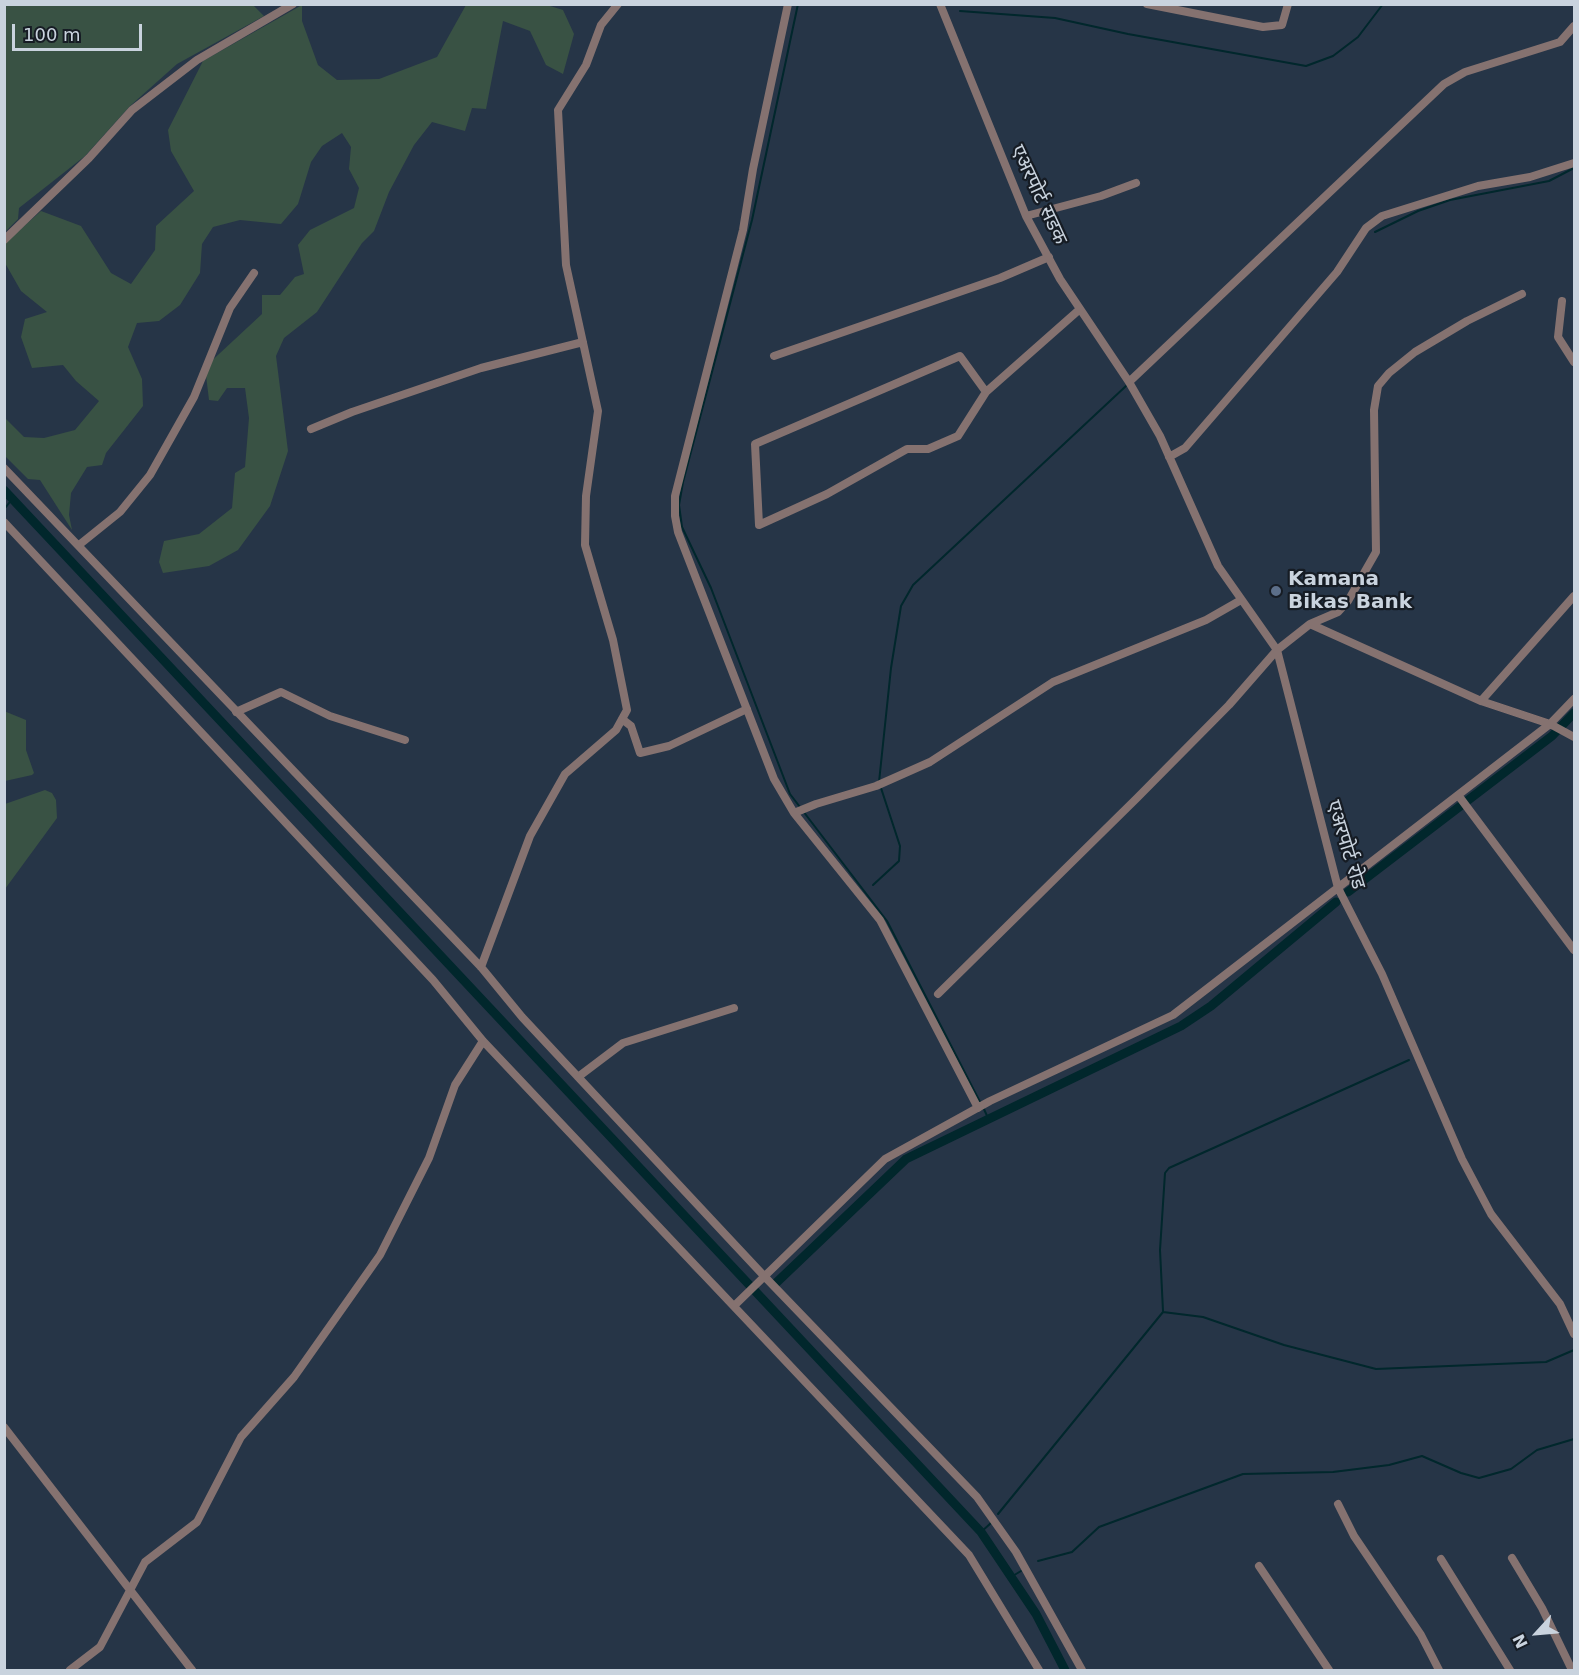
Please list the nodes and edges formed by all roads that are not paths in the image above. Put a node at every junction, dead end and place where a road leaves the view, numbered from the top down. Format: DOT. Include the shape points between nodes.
graph roads {
  1 [pos="293,4"];
  2 [pos="618,4"];
  3 [pos="788,4"];
  4 [pos="940,4"];
  5 [pos="1147,4"];
  6 [pos="1288,4"];
  7 [pos="1575,26"];
  8 [pos="1575,163"];
  9 [pos="1137,183"];
  10 [pos="1026,216"];
  11 [pos="4,240"];
  12 [pos="1049,257"];
  13 [pos="254,273"];
  14 [pos="1522,294"];
  15 [pos="1562,301"];
  16 [pos="1080,309"];
  17 [pos="583,342"];
  18 [pos="774,356"];
  19 [pos="1575,362"];
  20 [pos="1130,384"];
  21 [pos="986,392"];
  22 [pos="311,429"];
  23 [pos="1169,457"];
  24 [pos="4,468"];
  25 [pos="4,522"];
  26 [pos="79,545"];
  27 [pos="1575,596"];
  28 [pos="1241,600"];
  29 [pos="1310,624"];
  30 [pos="1277,650"];
  31 [pos="1575,699"];
  32 [pos="1481,701"];
  33 [pos="747,709"];
  34 [pos="236,712"];
  35 [pos="622,719"];
  36 [pos="1554,727"];
  37 [pos="1575,737"];
  38 [pos="405,740"];
  39 [pos="1462,800"];
  40 [pos="794,813"];
  41 [pos="1338,888"];
  42 [pos="1575,950"];
  43 [pos="480,967"];
  44 [pos="938,994"];
  45 [pos="734,1008"];
  46 [pos="483,1041"];
  47 [pos="578,1077"];
  48 [pos="979,1107"];
  49 [pos="765,1277"];
  50 [pos="738,1302"];
  51 [pos="1575,1334"];
  52 [pos="4,1427"];
  53 [pos="1338,1504"];
  54 [pos="1512,1558"];
  55 [pos="1440,1559"];
  56 [pos="1259,1566"];
  57 [pos="129,1589"];
  58 [pos="70,1671"];
  59 [pos="192,1671"];
  60 [pos="1040,1671"];
  61 [pos="1082,1671"];
  62 [pos="1329,1671"];
  63 [pos="1439,1671"];
  64 [pos="1510,1671"];
  65 [pos="1572,1671"];
  1 -- 11 [label="street" via="197,60 132,110 89,158"];
  2 -- 17 [label="street" via="601,25 586,65 558,110 566,265"];
  3 -- 33 [label="street" via="743,230 675,496 678,532"];
  4 -- 10 [label="street, एअरपोर्ट सडक"];
  5 -- 6 [label="street" via="1263,27 1282,25"];
  7 -- 20 [label="street" via="1560,42 1465,72 1444,84"];
  8 -- 23 [label="street" via="1530,177 1478,186 1382,216 1366,228 1337,272 1185,448"];
  9 -- 10 [label="street"];
  10 -- 12 [label="street, एअरपोर्ट सडक"];
  12 -- 16 [label="street, एअरपोर्ट सडक"];
  12 -- 18 [label="street" via="1000,278"];
  13 -- 26 [label="street" via="230,308 194,397 150,475 120,512"];
  14 -- 29 [label="street" via="1415,352 1378,386 1374,411 1376,552 1348,602 1338,612"];
  15 -- 19 [label="street" via="1558,338"];
  16 -- 20 [label="street, एअरपोर्ट सडक"];
  16 -- 21 [label="street"];
  17 -- 22 [label="street" via="481,368"];
  17 -- 35 [label="street" via="598,411 586,496 585,545 614,640 627,710"];
  20 -- 23 [label="street, एअरपोर्ट रोड"];
  21 -- 21 [label="street" via="958,436 928,449 908,449 827,494 759,525 755,444 960,356"];
  23 -- 28 [label="street, एअरपोर्ट रोड" via="1218,566"];
  24 -- 26 [label="street"];
  25 -- 46 [label="street" via="433,980"];
  26 -- 34 [label="street"];
  27 -- 32 [label="street"];
  28 -- 30 [label="street, एअरपोर्ट रोड"];
  28 -- 40 [label="street" via="1206,620 1053,682 930,762 876,786"];
  29 -- 30 [label="street"];
  29 -- 32 [label="street"];
  30 -- 41 [label="street, एअरपोर्ट रोड"];
  30 -- 44 [label="street" via="1229,705"];
  31 -- 36 [label="street"];
  32 -- 36 [label="street"];
  33 -- 35 [label="street" via="669,746 640,753 631,726"];
  33 -- 40 [label="street" via="774,779"];
  34 -- 38 [label="street" via="281,692 330,716"];
  34 -- 43 [label="street"];
  35 -- 43 [label="street" via="616,730 565,774 530,836"];
  36 -- 37 [label="street"];
  36 -- 39 [label="street"];
  39 -- 41 [label="street"];
  39 -- 42 [label="street"];
  40 -- 48 [label="street" via="880,920"];
  41 -- 48 [label="street" via="1173,1015"];
  41 -- 51 [label="street, एअरपोर्ट रोड" via="1382,974 1462,1159 1491,1214 1560,1304"];
  43 -- 47 [label="street"];
  45 -- 47 [label="street" via="623,1043"];
  46 -- 50 [label="street"];
  46 -- 57 [label="street" via="454,1085 429,1158 380,1255 294,1377 241,1437 197,1522 144,1562"];
  47 -- 49 [label="street"];
  48 -- 49 [label="street" via="885,1159"];
  49 -- 50 [label="street"];
  49 -- 61 [label="street" via="976,1497 1016,1552"];
  50 -- 60 [label="street" via="969,1554"];
  52 -- 57 [label="street"];
  53 -- 63 [label="street" via="1354,1536 1421,1635"];
  54 -- 65 [label="street" via="1542,1608"];
  55 -- 64 [label="street"];
  56 -- 62 [label="street"];
  57 -- 58 [label="street" via="100,1647"];
  57 -- 59 [label="street"];
}
